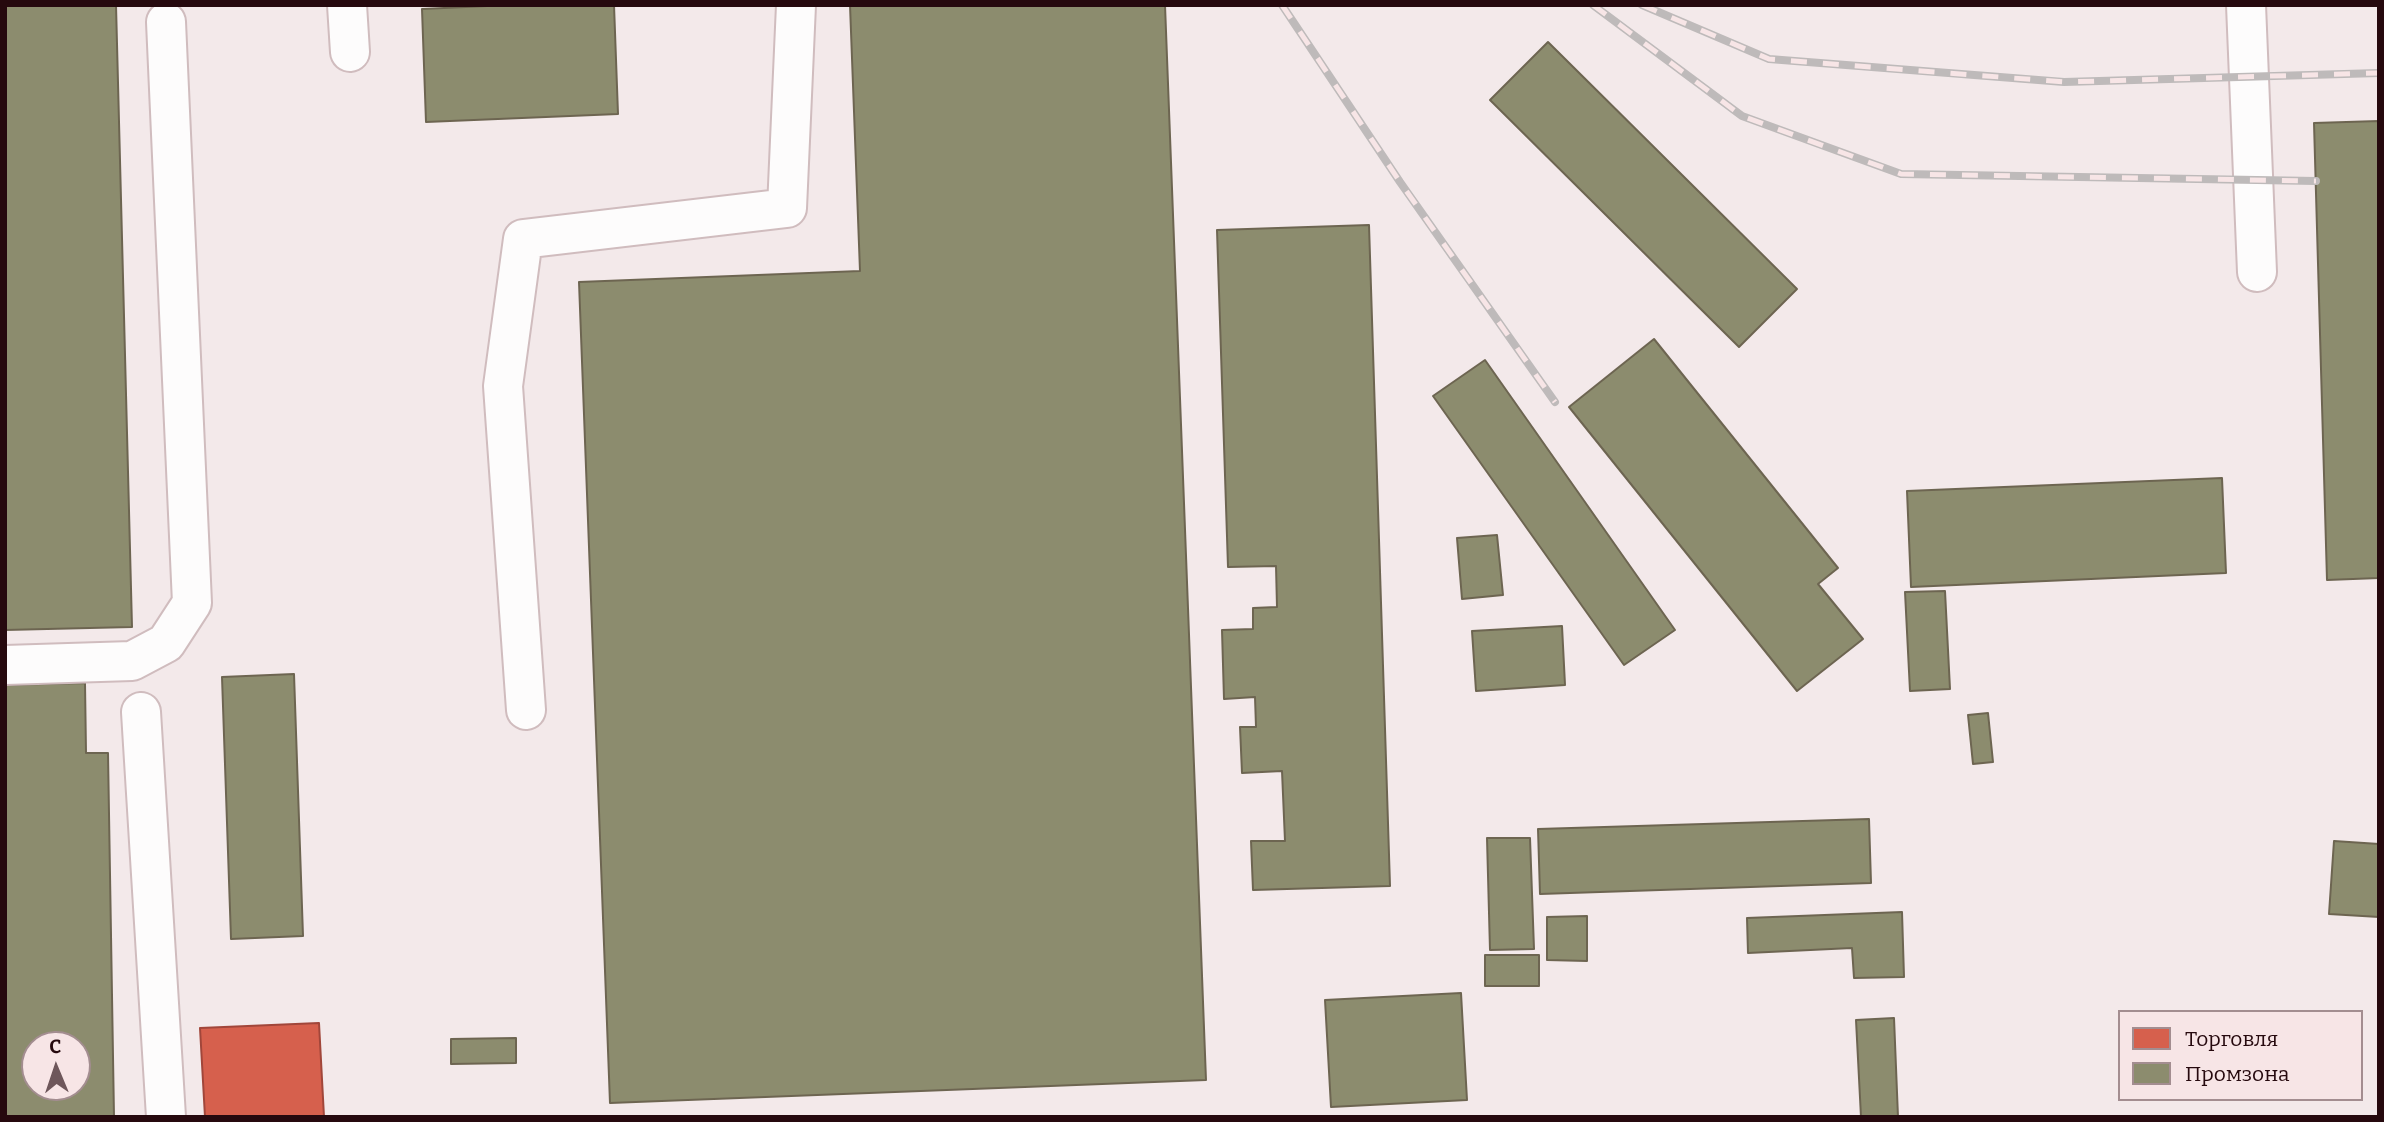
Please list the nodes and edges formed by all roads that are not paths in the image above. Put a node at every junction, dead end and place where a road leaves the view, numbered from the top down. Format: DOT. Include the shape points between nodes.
graph roads {
  1 [pos="347,5"];
  2 [pos="796,5"];
  3 [pos="2246,5"];
  4 [pos="166,22"];
  5 [pos="350,52"];
  6 [pos="2257,272"];
  7 [pos="5,665"];
  8 [pos="526,710"];
  9 [pos="141,712"];
  10 [pos="166,1117"];
  1 -- 5 [label="lane"];
  2 -- 8 [label="lane" via="787,208 523,239 503,386"];
  3 -- 6 [label="lane"];
  4 -- 7 [label="lane" via="192,603 166,643 132,661"];
  9 -- 10 [label="lane"];
}
